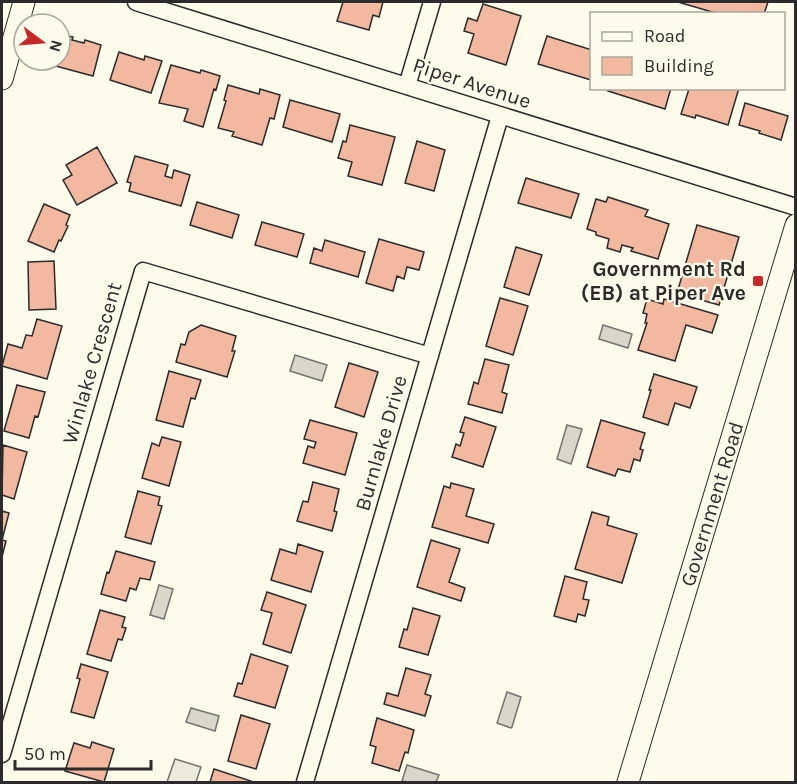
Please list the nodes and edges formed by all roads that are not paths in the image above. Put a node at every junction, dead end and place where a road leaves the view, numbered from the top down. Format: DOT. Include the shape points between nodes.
graph roads {
  1 [pos="24,2"];
  2 [pos="136,2"];
  3 [pos="432,2"];
  4 [pos="2,79"];
  5 [pos="407,86"];
  6 [pos="500,116"];
  7 [pos="795,207"];
  8 [pos="795,225"];
  9 [pos="429,356"];
  10 [pos="2,754"];
  11 [pos="305,783"];
  12 [pos="628,783"];
  1 -- 4 [label="street"];
  2 -- 5 [label="street, Piper Avenue"];
  3 -- 5 [label="street"];
  5 -- 6 [label="street, Piper Avenue"];
  6 -- 7 [label="street, Piper Avenue"];
  6 -- 9 [label="street, Burnlake Drive"];
  8 -- 12 [label="street, Government Road"];
  9 -- 10 [label="street, Winlake Crescent" via="143,271"];
  9 -- 11 [label="street, Burnlake Drive"];
}
